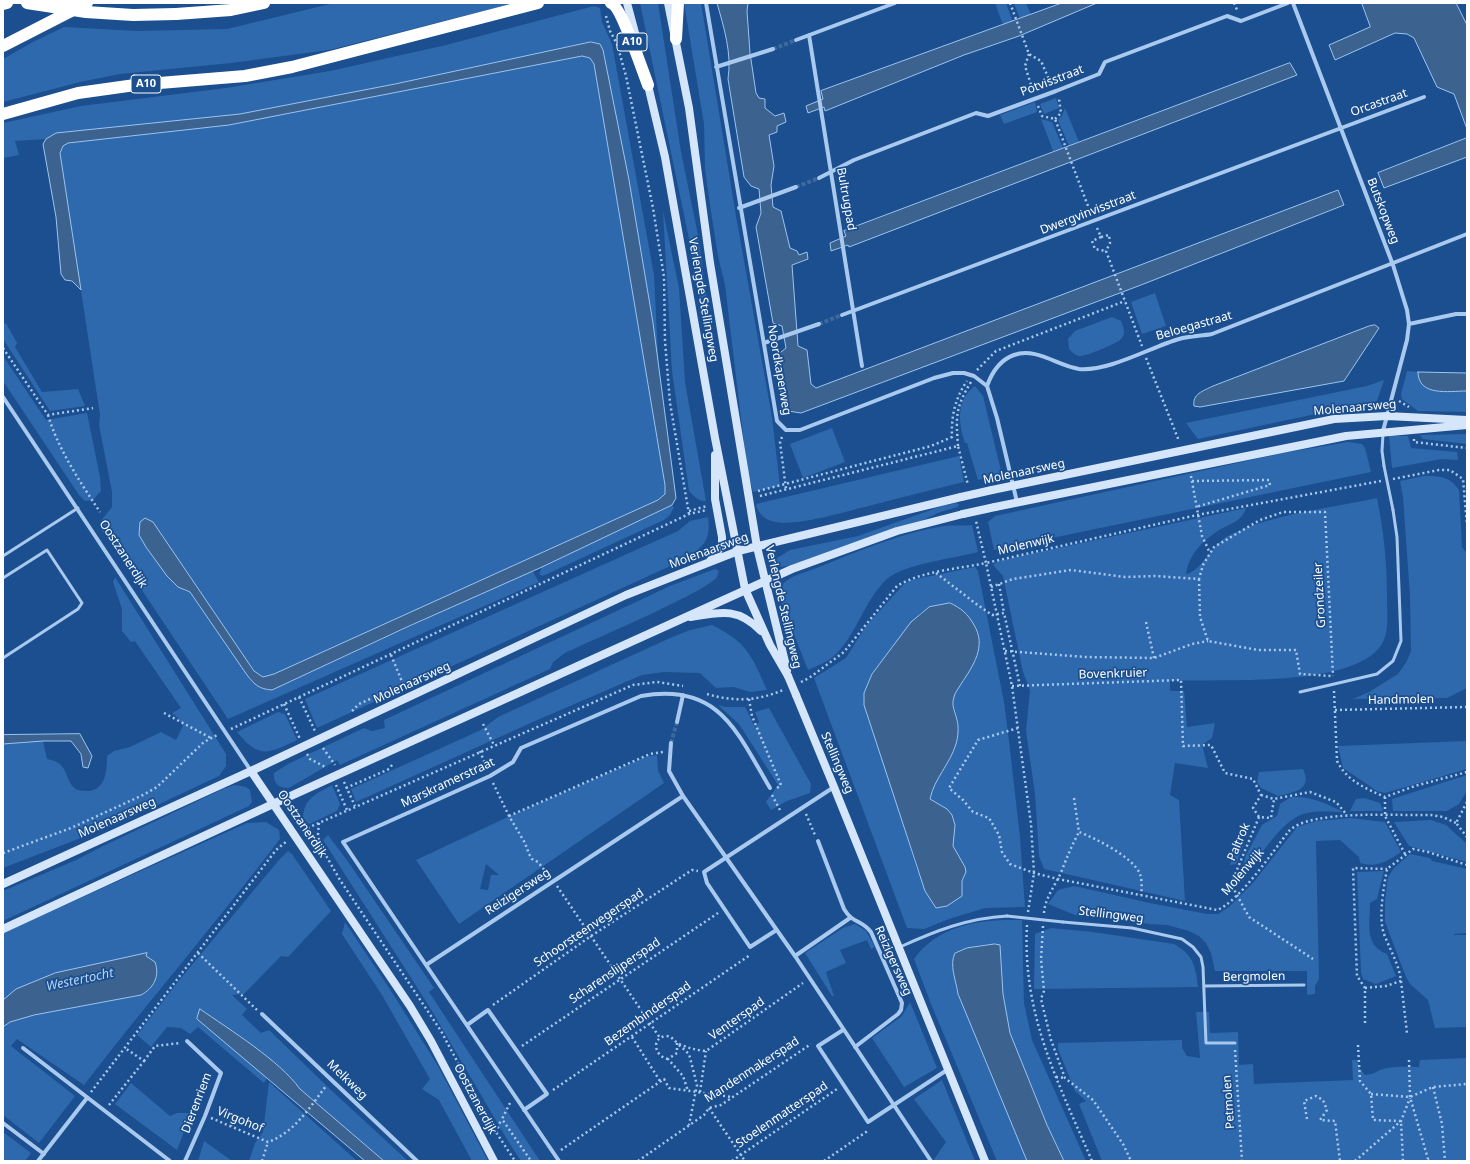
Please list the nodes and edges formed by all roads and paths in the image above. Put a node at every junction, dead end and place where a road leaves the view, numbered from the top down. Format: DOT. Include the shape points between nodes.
graph roads {
  1 [pos="7,3"];
  2 [pos="27,3"];
  3 [pos="87,3"];
  4 [pos="264,3"];
  5 [pos="538,3"];
  6 [pos="627,3"];
  7 [pos="668,3"];
  8 [pos="678,3"];
  9 [pos="706,3"];
  10 [pos="895,3"];
  11 [pos="1010,3"];
  12 [pos="1288,3"];
  13 [pos="1293,3"];
  14 [pos="3,4"];
  15 [pos="608,7"];
  16 [pos="809,35"];
  17 [pos="676,39"];
  18 [pos="796,40"];
  19 [pos="3,46"];
  20 [pos="773,49"];
  21 [pos="716,67"];
  22 [pos="648,85"];
  23 [pos="1056,91"];
  24 [pos="1424,97"];
  25 [pos="3,114"];
  26 [pos="1055,119"];
  27 [pos="1341,128"];
  28 [pos="1060,132"];
  29 [pos="1074,169"];
  30 [pos="831,173"];
  31 [pos="819,178"];
  32 [pos="796,186"];
  33 [pos="739,208"];
  34 [pos="1467,234"];
  35 [pos="1101,237"];
  36 [pos="1106,251"];
  37 [pos="1109,261"];
  38 [pos="1392,265"];
  39 [pos="1125,301"];
  40 [pos="853,311"];
  41 [pos="1467,314"];
  42 [pos="842,315"];
  43 [pos="819,324"];
  44 [pos="1409,324"];
  45 [pos="764,343"];
  46 [pos="3,348"];
  47 [pos="1144,352"];
  48 [pos="862,366"];
  49 [pos="973,376"];
  50 [pos="987,386"];
  51 [pos="3,397"];
  52 [pos="93,408"];
  53 [pos="48,415"];
  54 [pos="1387,416"];
  55 [pos="1467,420"];
  56 [pos="1467,425"];
  57 [pos="786,430"];
  58 [pos="1383,431"];
  59 [pos="715,438"];
  60 [pos="958,446"];
  61 [pos="1183,451"];
  62 [pos="1189,467"];
  63 [pos="1467,476"];
  64 [pos="1398,478"];
  65 [pos="1463,479"];
  66 [pos="1192,481"];
  67 [pos="1378,482"];
  68 [pos="786,484"];
  69 [pos="1013,486"];
  70 [pos="968,488"];
  71 [pos="786,489"];
  72 [pos="758,491"];
  73 [pos="760,496"];
  74 [pos="1017,502"];
  75 [pos="709,505"];
  76 [pos="1196,507"];
  77 [pos="78,508"];
  78 [pos="710,509"];
  79 [pos="100,512"];
  80 [pos="689,513"];
  81 [pos="1197,515"];
  82 [pos="975,518"];
  83 [pos="1467,525"];
  84 [pos="757,547"];
  85 [pos="738,551"];
  86 [pos="1210,553"];
  87 [pos="3,556"];
  88 [pos="709,562"];
  89 [pos="986,563"];
  90 [pos="936,573"];
  91 [pos="3,578"];
  92 [pos="1199,579"];
  93 [pos="764,581"];
  94 [pos="1000,584"];
  95 [pos="991,587"];
  96 [pos="745,589"];
  97 [pos="1004,613"];
  98 [pos="997,615"];
  99 [pos="680,619"];
  100 [pos="1146,622"];
  101 [pos="766,636"];
  102 [pos="1208,640"];
  103 [pos="1004,651"];
  104 [pos="1014,652"];
  105 [pos="391,655"];
  106 [pos="3,658"];
  107 [pos="1154,658"];
  108 [pos="443,666"];
  109 [pos="788,676"];
  110 [pos="1333,676"];
  111 [pos="809,678"];
  112 [pos="404,684"];
  113 [pos="1333,685"];
  114 [pos="1012,686"];
  115 [pos="1020,686"];
  116 [pos="1300,692"];
  117 [pos="682,695"];
  118 [pos="300,697"];
  119 [pos="749,700"];
  120 [pos="284,704"];
  121 [pos="359,704"];
  122 [pos="1467,707"];
  123 [pos="1335,710"];
  124 [pos="164,713"];
  125 [pos="676,722"];
  126 [pos="483,724"];
  127 [pos="1018,728"];
  128 [pos="225,731"];
  129 [pos="211,738"];
  130 [pos="319,740"];
  131 [pos="671,743"];
  132 [pos="494,745"];
  133 [pos="304,746"];
  134 [pos="480,751"];
  135 [pos="669,752"];
  136 [pos="392,765"];
  137 [pos="251,771"];
  138 [pos="1467,772"];
  139 [pos="336,776"];
  140 [pos="490,776"];
  141 [pos="834,786"];
  142 [pos="346,788"];
  143 [pos="770,788"];
  144 [pos="1261,795"];
  145 [pos="682,796"];
  146 [pos="1385,797"];
  147 [pos="1074,798"];
  148 [pos="1274,799"];
  149 [pos="1467,802"];
  150 [pos="273,804"];
  151 [pos="803,806"];
  152 [pos="347,810"];
  153 [pos="1347,815"];
  154 [pos="509,816"];
  155 [pos="1386,816"];
  156 [pos="1259,817"];
  157 [pos="784,818"];
  158 [pos="1456,824"];
  159 [pos="1079,832"];
  160 [pos="295,834"];
  161 [pos="1467,837"];
  162 [pos="818,841"];
  163 [pos="3,852"];
  164 [pos="1405,854"];
  165 [pos="724,857"];
  166 [pos="1467,865"];
  167 [pos="1387,868"];
  168 [pos="704,872"];
  169 [pos="1034,873"];
  170 [pos="1058,879"];
  171 [pos="553,881"];
  172 [pos="5,882"];
  173 [pos="1141,895"];
  174 [pos="1238,895"];
  175 [pos="725,908"];
  176 [pos="1028,908"];
  177 [pos="1044,916"];
  178 [pos="850,918"];
  179 [pos="1043,924"];
  180 [pos="1027,928"];
  181 [pos="3,929"];
  182 [pos="775,930"];
  183 [pos="591,936"];
  184 [pos="750,947"];
  185 [pos="900,947"];
  186 [pos="198,953"];
  187 [pos="795,956"];
  188 [pos="1313,959"];
  189 [pos="426,965"];
  190 [pos="808,979"];
  191 [pos="621,980"];
  192 [pos="1401,981"];
  193 [pos="1304,985"];
  194 [pos="1204,986"];
  195 [pos="1365,988"];
  196 [pos="488,1010"];
  197 [pos="262,1014"];
  198 [pos="1365,1023"];
  199 [pos="651,1024"];
  200 [pos="467,1025"];
  201 [pos="843,1030"];
  202 [pos="1407,1033"];
  203 [pos="632,1037"];
  204 [pos="660,1038"];
  205 [pos="187,1042"];
  206 [pos="677,1043"];
  207 [pos="1234,1043"];
  208 [pos="1358,1045"];
  209 [pos="818,1046"];
  210 [pos="854,1047"];
  211 [pos="23,1048"];
  212 [pos="125,1048"];
  213 [pos="516,1050"];
  214 [pos="706,1051"];
  215 [pos="668,1059"];
  216 [pos="1409,1060"];
  217 [pos="144,1061"];
  218 [pos="948,1070"];
  219 [pos="1056,1076"];
  220 [pos="1065,1078"];
  221 [pos="331,1079"];
  222 [pos="660,1081"];
  223 [pos="1467,1084"];
  224 [pos="843,1085"];
  225 [pos="1434,1086"];
  226 [pos="688,1091"];
  227 [pos="695,1091"];
  228 [pos="700,1092"];
  229 [pos="547,1094"];
  230 [pos="1371,1094"];
  231 [pos="513,1096"];
  232 [pos="732,1097"];
  233 [pos="1410,1097"];
  234 [pos="87,1098"];
  235 [pos="894,1105"];
  236 [pos="709,1108"];
  237 [pos="524,1110"];
  238 [pos="105,1111"];
  239 [pos="205,1116"];
  240 [pos="502,1119"];
  241 [pos="1307,1119"];
  242 [pos="1401,1121"];
  243 [pos="232,1122"];
  244 [pos="868,1122"];
  245 [pos="3,1123"];
  246 [pos="231,1126"];
  247 [pos="689,1126"];
  248 [pos="496,1133"];
  249 [pos="268,1142"];
  250 [pos="44,1154"];
  251 [pos="554,1154"];
  252 [pos="741,1155"];
  253 [pos="38,1161"];
  254 [pos="170,1161"];
  255 [pos="185,1161"];
  256 [pos="262,1161"];
  257 [pos="417,1161"];
  258 [pos="494,1161"];
  259 [pos="531,1161"];
  260 [pos="559,1161"];
  261 [pos="638,1161"];
  262 [pos="732,1161"];
  263 [pos="745,1161"];
  264 [pos="824,1161"];
  265 [pos="932,1161"];
  266 [pos="985,1161"];
  267 [pos="1092,1161"];
  268 [pos="1131,1161"];
  269 [pos="1242,1161"];
  270 [pos="1340,1161"];
  271 [pos="1355,1161"];
  272 [pos="1404,1161"];
  273 [pos="1426,1161"];
  274 [pos="1445,1161"];
  1 -- 14 [label="highway"];
  2 -- 4 [label="highway, bridge" via="86,12 133,15 231,10"];
  3 -- 19 [label="highway"];
  5 -- 25 [label="highway, A10" via="292,67 239,76 78,93"];
  6 -- 22 [label="main road, Verlengde Stellingweg"];
  7 -- 17 [label="main road, Verlengde Stellingweg"];
  8 -- 17 [label="highway"];
  9 -- 21 [label="street, Noordkaperweg"];
  10 -- 16 [label="street"];
  11 -- 23 [label="path" via="1029,54 1041,61 1050,84"];
  12 -- 23 [label="street, Potvisstraat" via="1241,20 1227,16 1112,59 1105,62 1099,74"];
  13 -- 27 [label="street, Butskopweg"];
  15 -- 22 [label="highway, A10" via="614,4 621,15"];
  15 -- 80 [label="path" via="610,30 617,44 626,76 653,208 664,277 670,403"];
  16 -- 18 [label="street"];
  16 -- 30 [label="street, Bultrugpad"];
  17 -- 84 [label="main road, Verlengde Stellingweg"];
  20 -- 21 [label="street"];
  21 -- 33 [label="street, Noordkaperweg"];
  22 -- 59 [label="main road, Verlengde Stellingweg" via="665,157"];
  23 -- 26 [label="path" via="1061,103 1061,113"];
  23 -- 30 [label="street, Potvisstraat" via="988,116 976,113 854,160"];
  24 -- 27 [label="street, Orcastraat"];
  27 -- 38 [label="street, Butskopweg"];
  27 -- 40 [label="street, Dwergvinvisstraat"];
  28 -- 29 [label="path"];
  30 -- 31 [label="street, Potvisstraat"];
  30 -- 40 [label="street, Bultrugpad"];
  32 -- 33 [label="street"];
  33 -- 45 [label="street, Noordkaperweg"];
  34 -- 38 [label="street, Beloegastraat"];
  35 -- 36 [label="path" via="1092,241 1095,249"];
  37 -- 39 [label="path"];
  38 -- 44 [label="street, Butskopweg" via="1403,295"];
  38 -- 47 [label="street, Beloegastraat" via="1212,334 1181,339"];
  39 -- 47 [label="path"];
  39 -- 49 [label="path" via="996,351"];
  40 -- 42 [label="street, Dwergvinvisstraat"];
  40 -- 48 [label="street, Bultrugpad"];
  41 -- 44 [label="street"];
  43 -- 45 [label="street"];
  44 -- 54 [label="street, Butskopweg"];
  45 -- 57 [label="street, Noordkaperweg" via="775,415"];
  46 -- 53 [label="path"];
  47 -- 50 [label="street, Beloegastraat" via="1107,365 1080,369 1026,353 1014,355 991,373"];
  47 -- 61 [label="path"];
  49 -- 50 [label="street"];
  49 -- 57 [label="street, Noordkaperweg" via="953,373 934,378 800,430"];
  49 -- 60 [label="path" via="961,398 956,417"];
  49 -- 68 [label="path" via="960,391 951,419 952,437 931,446"];
  50 -- 69 [label="street"];
  51 -- 77 [label="street, Oostzanerdijk"];
  52 -- 53 [label="path"];
  53 -- 79 [label="path" via="60,445"];
  54 -- 55 [label="main road, Molenaarsweg"];
  54 -- 58 [label="street, Butskopweg"];
  54 -- 61 [label="main road, Molenaarsweg" via="1321,421"];
  56 -- 58 [label="main road"];
  57 -- 68 [label="path" via="780,442"];
  58 -- 62 [label="main road"];
  58 -- 113 [label="lane, bridge" via="1382,451 1397,537 1401,641 1393,661 1377,674"];
  59 -- 85 [label="main road, Verlengde Stellingweg"];
  59 -- 88 [label="main road" via="715,499 722,537 718,551"];
  60 -- 70 [label="path"];
  60 -- 71 [label="path"];
  61 -- 69 [label="main road, Molenaarsweg"];
  62 -- 66 [label="path"];
  62 -- 74 [label="main road"];
  63 -- 65 [label="path"];
  64 -- 65 [label="path" via="1450,470"];
  65 -- 83 [label="path"];
  66 -- 76 [label="path"];
  66 -- 76 [label="path" via="1269,480 1270,485"];
  67 -- 81 [label="path, Molenwijk"];
  68 -- 71 [label="path"];
  68 -- 72 [label="path"];
  69 -- 74 [label="street"];
  69 -- 84 [label="main road, Molenaarsweg, bridge"];
  71 -- 73 [label="path"];
  74 -- 93 [label="main road, bridge" via="929,522 863,542"];
  75 -- 80 [label="path"];
  76 -- 81 [label="path"];
  77 -- 87 [label="lane"];
  77 -- 128 [label="street, Oostzanerdijk"];
  78 -- 80 [label="path"];
  80 -- 105 [label="path"];
  81 -- 86 [label="path" via="1202,536"];
  81 -- 89 [label="path, Molenwijk"];
  82 -- 89 [label="path"];
  84 -- 85 [label="main road, Molenaarsweg"];
  84 -- 93 [label="main road, Verlengde Stellingweg"];
  85 -- 88 [label="main road, Molenaarsweg"];
  85 -- 96 [label="main road, Verlengde Stellingweg"];
  86 -- 92 [label="path"];
  86 -- 110 [label="path, Grondzeiler" via="1214,547 1260,520 1283,512 1326,512"];
  88 -- 130 [label="main road, Molenaarsweg" via="626,595"];
  89 -- 90 [label="path"];
  89 -- 95 [label="path, Molenwijk"];
  90 -- 98 [label="path" via="992,615"];
  90 -- 111 [label="path" via="906,580 897,586 844,652"];
  91 -- 106 [label="lane" via="47,550 82,603 78,609"];
  92 -- 94 [label="path" via="1155,576 1125,578 1071,570 1013,579"];
  92 -- 102 [label="path" via="1200,617"];
  93 -- 96 [label="main road"];
  93 -- 109 [label="main road, Verlengde Stellingweg"];
  94 -- 95 [label="path"];
  94 -- 97 [label="path"];
  95 -- 98 [label="path, Molenwijk"];
  96 -- 99 [label="main road"];
  96 -- 101 [label="main road, Verlengde Stellingweg"];
  97 -- 98 [label="path"];
  97 -- 104 [label="path"];
  98 -- 103 [label="path, Molenwijk"];
  99 -- 101 [label="main road" via="729,612 752,621"];
  99 -- 139 [label="main road"];
  100 -- 107 [label="path"];
  101 -- 109 [label="main road, Verlengde Stellingweg"];
  102 -- 107 [label="path"];
  102 -- 110 [label="path" via="1258,650 1296,650 1300,674"];
  103 -- 104 [label="path"];
  103 -- 114 [label="path, Molenwijk"];
  104 -- 107 [label="path"];
  104 -- 115 [label="path"];
  105 -- 112 [label="path"];
  105 -- 118 [label="path"];
  108 -- 112 [label="path"];
  109 -- 141 [label="main road, Stellingweg, bridge"];
  110 -- 113 [label="path, Grondzeiler"];
  112 -- 121 [label="path"];
  113 -- 116 [label="lane"];
  113 -- 123 [label="path, Grondzeiler"];
  114 -- 115 [label="path, Bovenkruier"];
  114 -- 127 [label="path, Molenwijk"];
  115 -- 144 [label="path, Bovenkruier" via="1181,680 1183,746 1211,745 1226,773 1253,779"];
  117 -- 125 [label="street"];
  117 -- 140 [label="street, Marskramerstraat" via="658,693 641,696 521,748 513,762"];
  117 -- 143 [label="street, Marskramerstraat" via="708,703 725,717"];
  118 -- 120 [label="path"];
  118 -- 130 [label="path"];
  119 -- 157 [label="path" via="752,716 782,785 771,793"];
  120 -- 128 [label="path"];
  120 -- 133 [label="path"];
  122 -- 123 [label="path, Handmolen"];
  123 -- 146 [label="path, Grondzeiler" via="1337,761 1342,770 1358,785"];
  124 -- 129 [label="path"];
  126 -- 132 [label="path"];
  127 -- 169 [label="path, Molenwijk" via="1031,824"];
  127 -- 169 [label="path" via="978,740 949,788 973,812 989,818 999,835 1002,852 1010,864"];
  128 -- 129 [label="path"];
  128 -- 137 [label="street, Oostzanerdijk"];
  129 -- 163 [label="path" via="157,787 143,795 71,828"];
  130 -- 133 [label="main road, Molenaarsweg"];
  130 -- 139 [label="path"];
  131 -- 135 [label="street"];
  133 -- 137 [label="main road, Molenaarsweg"];
  133 -- 139 [label="path" via="310,759"];
  134 -- 140 [label="path"];
  135 -- 145 [label="street" via="669,771"];
  135 -- 154 [label="path" via="650,754"];
  136 -- 142 [label="path" via="389,769"];
  137 -- 150 [label="main road, Oostzanerdijk"];
  137 -- 172 [label="main road, Molenaarsweg"];
  138 -- 146 [label="path"];
  139 -- 142 [label="path"];
  139 -- 150 [label="main road"];
  139 -- 152 [label="path"];
  140 -- 154 [label="path"];
  140 -- 189 [label="street, Marskramerstraat" via="343,842"];
  141 -- 151 [label="street"];
  141 -- 185 [label="main road, Stellingweg"];
  142 -- 152 [label="path" via="355,806"];
  144 -- 148 [label="path"];
  144 -- 156 [label="path, Paltrok" via="1253,808"];
  145 -- 165 [label="street"];
  145 -- 171 [label="street, Reizigersweg"];
  146 -- 155 [label="path"];
  147 -- 159 [label="path"];
  148 -- 153 [label="path" via="1310,792 1336,802"];
  148 -- 156 [label="path, Paltrok" via="1270,818"];
  149 -- 158 [label="path"];
  150 -- 160 [label="main road, Oostzanerdijk"];
  150 -- 181 [label="main road"];
  151 -- 157 [label="street"];
  151 -- 162 [label="path"];
  152 -- 160 [label="path"];
  153 -- 155 [label="path, Molenwijk"];
  153 -- 174 [label="path, Molenwijk" via="1312,819 1294,825"];
  154 -- 171 [label="path" via="526,843 532,859 538,862"];
  155 -- 158 [label="path, Molenwijk" via="1432,815"];
  155 -- 164 [label="path"];
  156 -- 174 [label="path, Paltrok" via="1231,884"];
  157 -- 165 [label="street"];
  158 -- 161 [label="path"];
  159 -- 170 [label="path" via="1066,856"];
  159 -- 173 [label="path" via="1096,838 1130,861 1140,873"];
  160 -- 186 [label="path" via="276,850"];
  160 -- 258 [label="main road, Oostzanerdijk" via="413,1012"];
  162 -- 178 [label="street" via="844,909"];
  164 -- 166 [label="path" via="1413,849"];
  164 -- 167 [label="path"];
  165 -- 168 [label="street"];
  165 -- 182 [label="street"];
  167 -- 192 [label="path" via="1382,898 1384,932 1400,971"];
  167 -- 195 [label="path" via="1353,868 1357,976"];
  168 -- 175 [label="street" via="707,883"];
  168 -- 183 [label="path, Schoorsteenvegerspad" via="692,870"];
  169 -- 170 [label="path, Molenwijk"];
  169 -- 176 [label="path, Molenwijk"];
  170 -- 173 [label="path, Molenwijk"];
  170 -- 177 [label="path" via="1044,902"];
  171 -- 183 [label="path"];
  171 -- 189 [label="street, Reizigersweg"];
  173 -- 174 [label="path, Molenwijk" via="1217,910"];
  174 -- 188 [label="path" via="1249,917"];
  175 -- 184 [label="street"];
  175 -- 191 [label="path, Scharenslijperspad"];
  178 -- 187 [label="street"];
  178 -- 210 [label="street, Reizigersweg" via="866,926 871,932 902,1003 898,1014"];
  179 -- 220 [label="path" via="1041,960 1044,991 1041,1000 1051,1040"];
  180 -- 219 [label="path" via="1025,952 1029,984 1038,1029"];
  182 -- 184 [label="street"];
  182 -- 187 [label="street"];
  183 -- 191 [label="path"];
  183 -- 196 [label="path, Schoorsteenvegerspad"];
  184 -- 199 [label="path, Bezembinderspad" via="754,952"];
  185 -- 194 [label="lane, Stellingweg, bridge" via="936,930 972,919 1007,916 1132,928 1182,939 1193,947 1201,957"];
  185 -- 218 [label="main road, Stellingweg"];
  186 -- 197 [label="path"];
  186 -- 212 [label="path"];
  187 -- 190 [label="street"];
  189 -- 200 [label="street"];
  190 -- 201 [label="street"];
  190 -- 214 [label="path, Venterspad"];
  191 -- 199 [label="path"];
  191 -- 213 [label="path, Scharenslijperspad"];
  192 -- 195 [label="path" via="1386,986"];
  192 -- 202 [label="path"];
  193 -- 194 [label="lane, Bergmolen"];
  194 -- 207 [label="lane, Stellingweg" via="1206,1043"];
  195 -- 198 [label="path"];
  196 -- 200 [label="street"];
  196 -- 213 [label="street"];
  197 -- 221 [label="street, Melkweg"];
  199 -- 203 [label="path, Bezembinderspad"];
  199 -- 204 [label="path"];
  200 -- 231 [label="street"];
  201 -- 209 [label="street, Mandenmakerspad"];
  201 -- 210 [label="street"];
  203 -- 222 [label="path"];
  203 -- 229 [label="path, Bezembinderspad"];
  204 -- 206 [label="path, Venterspad" via="672,1037"];
  204 -- 215 [label="path" via="656,1052"];
  205 -- 217 [label="path" via="155,1046"];
  205 -- 239 [label="street, Dierenriem" via="221,1074"];
  206 -- 214 [label="path, Venterspad"];
  206 -- 215 [label="path" via="677,1053"];
  206 -- 227 [label="path" via="689,1054 697,1085"];
  207 -- 269 [label="path, Petmolen"];
  208 -- 230 [label="path" via="1360,1081"];
  209 -- 224 [label="street, Mandenmakerspad"];
  209 -- 232 [label="path, Mandenmakerspad" via="813,1043"];
  210 -- 235 [label="street"];
  211 -- 234 [label="street"];
  212 -- 217 [label="path"];
  212 -- 234 [label="path"];
  213 -- 229 [label="street"];
  214 -- 228 [label="path"];
  215 -- 226 [label="path" via="683,1076"];
  216 -- 233 [label="path"];
  217 -- 238 [label="path"];
  218 -- 235 [label="street"];
  218 -- 266 [label="main road, Stellingweg"];
  219 -- 220 [label="path"];
  219 -- 267 [label="path"];
  220 -- 268 [label="path" via="1093,1100 1123,1144"];
  221 -- 249 [label="path, Virgohof" via="298,1122"];
  221 -- 257 [label="street, Melkweg"];
  222 -- 226 [label="path" via="664,1079 669,1088"];
  222 -- 251 [label="path"];
  223 -- 225 [label="path"];
  224 -- 244 [label="street, Mandenmakerspad"];
  224 -- 252 [label="path, Stoelenmatterspad"];
  225 -- 233 [label="path"];
  225 -- 274 [label="path" via="1442,1124"];
  226 -- 227 [label="path"];
  227 -- 228 [label="path"];
  227 -- 247 [label="path"];
  228 -- 232 [label="path"];
  229 -- 237 [label="street"];
  230 -- 233 [label="path"];
  230 -- 242 [label="path" via="1373,1120"];
  231 -- 237 [label="street"];
  231 -- 240 [label="path"];
  232 -- 236 [label="path, Mandenmakerspad" via="721,1105"];
  233 -- 242 [label="path"];
  233 -- 273 [label="path" via="1428,1159"];
  234 -- 238 [label="street"];
  234 -- 250 [label="street"];
  235 -- 244 [label="street"];
  235 -- 265 [label="street"];
  236 -- 247 [label="path, Mandenmakerspad"];
  236 -- 252 [label="path"];
  237 -- 251 [label="street"];
  238 -- 254 [label="street"];
  239 -- 246 [label="path, Virgohof"];
  239 -- 255 [label="street, Dierenriem"];
  240 -- 248 [label="path"];
  240 -- 259 [label="path"];
  241 -- 270 [label="path" via="1304,1101 1316,1096 1323,1100 1326,1110 1320,1120 1334,1121"];
  242 -- 271 [label="path"];
  242 -- 272 [label="path"];
  243 -- 246 [label="path"];
  244 -- 264 [label="path" via="872,1128"];
  245 -- 250 [label="street"];
  246 -- 249 [label="path, Virgohof"];
  247 -- 261 [label="path, Mandenmakerspad"];
  249 -- 256 [label="path, Virgohof"];
  250 -- 253 [label="street"];
  251 -- 260 [label="street"];
  252 -- 262 [label="path, Stoelenmatterspad"];
  252 -- 263 [label="path"];
}
